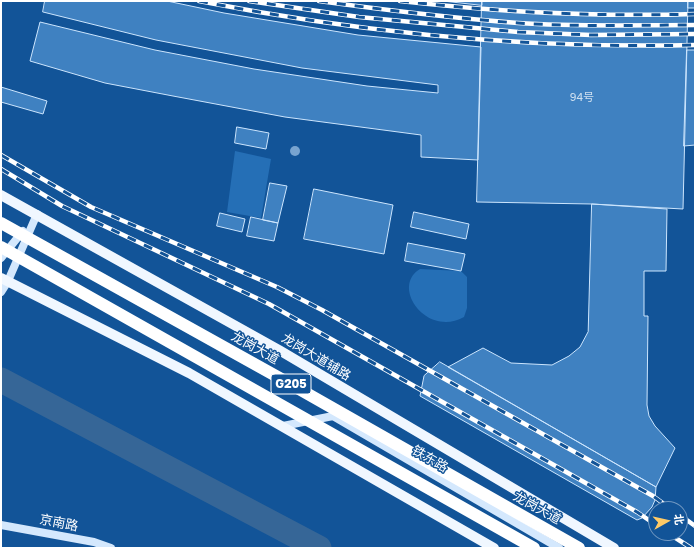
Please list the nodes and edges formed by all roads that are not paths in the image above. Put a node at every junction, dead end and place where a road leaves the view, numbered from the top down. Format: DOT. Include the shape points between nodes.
graph roads {
  1 [pos="1,196"];
  2 [pos="37,214"];
  3 [pos="1,222"];
  4 [pos="1,247"];
  5 [pos="1,258"];
  6 [pos="5,280"];
  7 [pos="1,292"];
  8 [pos="283,426"];
  9 [pos="1,525"];
  10 [pos="111,548"];
  11 [pos="494,548"];
  12 [pos="534,548"];
  13 [pos="559,548"];
  14 [pos="579,548"];
  15 [pos="614,548"];
  1 -- 2 [label="main road, 龙岗大道辅路"];
  2 -- 5 [label="main road"];
  2 -- 6 [label="main road"];
  2 -- 15 [label="main road, 龙岗大道辅路" via="279,350"];
  3 -- 14 [label="highway, 龙岗大道 / G205, bridge"];
  4 -- 12 [label="highway, G205, bridge"];
  6 -- 7 [label="main road"];
  6 -- 8 [label="main road" via="189,373"];
  8 -- 11 [label="main road"];
  8 -- 13 [label="main road, 铁东路" via="333,416"];
  9 -- 10 [label="main road, 京南路"];
}
